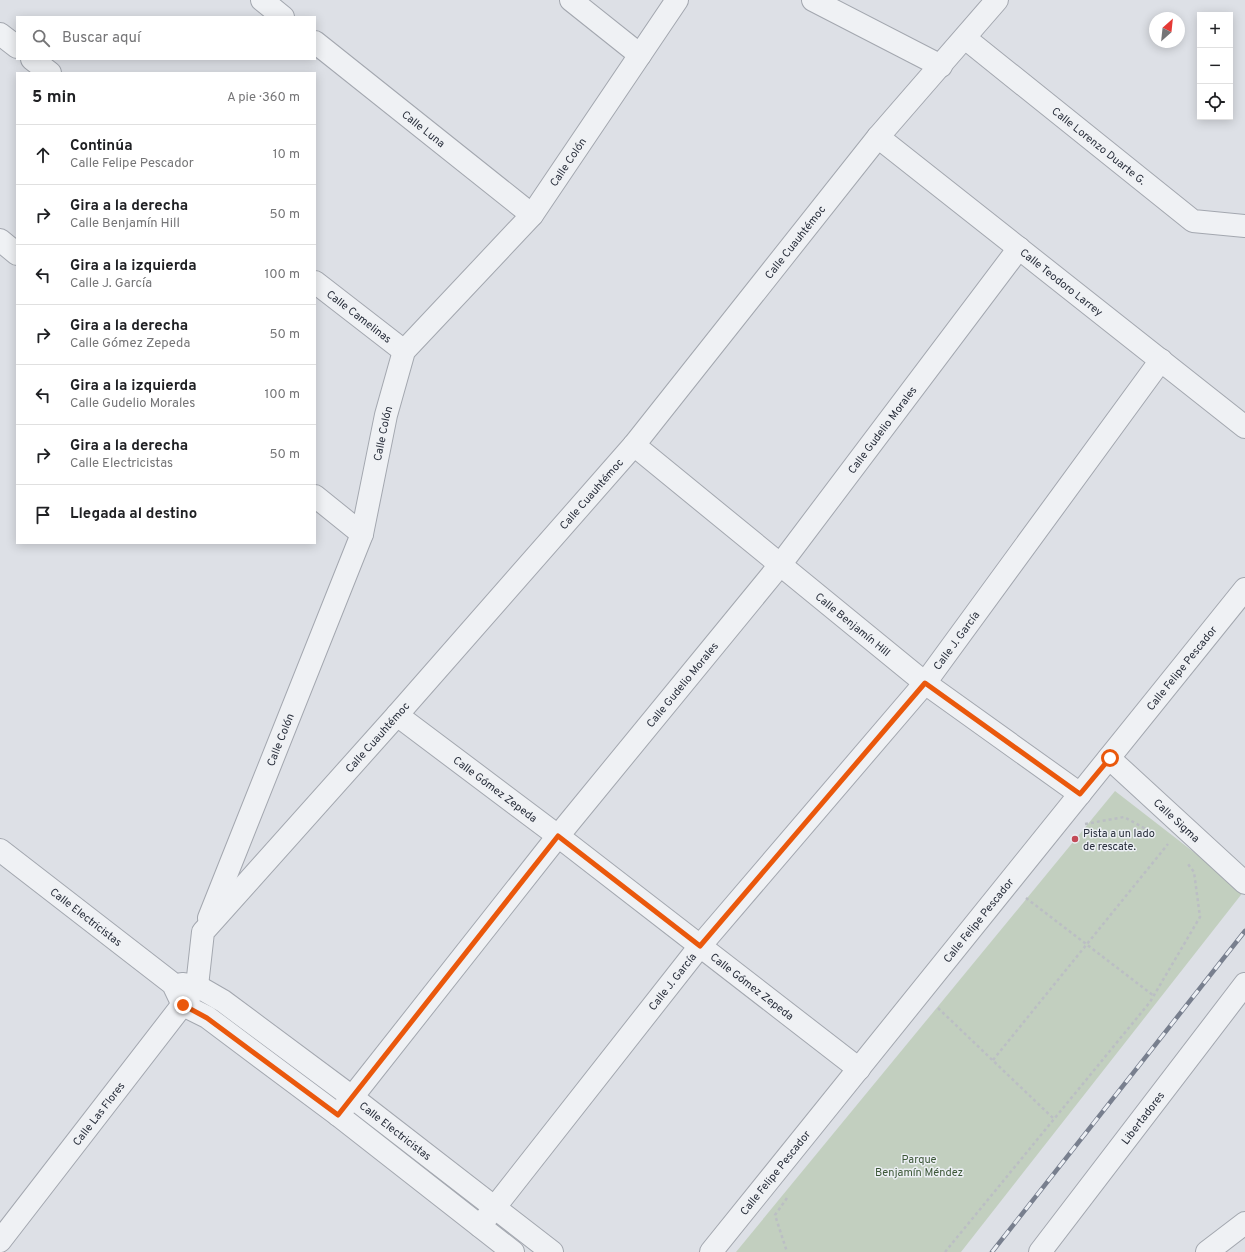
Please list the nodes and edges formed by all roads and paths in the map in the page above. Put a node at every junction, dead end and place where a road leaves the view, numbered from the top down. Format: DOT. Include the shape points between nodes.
graph roads {
  1 [pos="262,0"];
  2 [pos="571,0"];
  3 [pos="677,0"];
  4 [pos="813,0"];
  5 [pos="997,0"];
  6 [pos="282,16"];
  7 [pos="0,34"];
  8 [pos="965,38"];
  9 [pos="316,43"];
  10 [pos="16,46"];
  11 [pos="640,55"];
  12 [pos="33,60"];
  13 [pos="941,66"];
  14 [pos="49,72"];
  15 [pos="878,137"];
  16 [pos="532,215"];
  17 [pos="1245,226"];
  18 [pos="0,240"];
  19 [pos="1019,248"];
  20 [pos="16,253"];
  21 [pos="316,283"];
  22 [pos="404,352"];
  23 [pos="1160,360"];
  24 [pos="1245,427"];
  25 [pos="634,445"];
  26 [pos="316,497"];
  27 [pos="362,534"];
  28 [pos="780,565"];
  29 [pos="1245,589"];
  30 [pos="925,683"];
  31 [pos="397,715"];
  32 [pos="1110,758"];
  33 [pos="1080,794"];
  34 [pos="1083,825"];
  35 [pos="1156,835"];
  36 [pos="558,836"];
  37 [pos="1174,848"];
  38 [pos="0,850"];
  39 [pos="1184,860"];
  40 [pos="1245,883"];
  41 [pos="1025,897"];
  42 [pos="203,932"];
  43 [pos="1086,945"];
  44 [pos="700,946"];
  45 [pos="173,984"];
  46 [pos="1245,984"];
  47 [pos="197,986"];
  48 [pos="1154,996"];
  49 [pos="933,1003"];
  50 [pos="183,1005"];
  51 [pos="993,1060"];
  52 [pos="859,1069"];
  53 [pos="352,1097"];
  54 [pos="338,1115"];
  55 [pos="1054,1119"];
  56 [pos="494,1208"];
  57 [pos="1245,1223"];
  58 [pos="480,1226"];
  59 [pos="0,1241"];
  60 [pos="513,1252"];
  61 [pos="552,1252"];
  62 [pos="712,1252"];
  63 [pos="945,1252"];
  64 [pos="1040,1252"];
  65 [pos="1207,1252"];
  1 -- 6 [label="street"];
  2 -- 11 [label="street"];
  3 -- 11 [label="street, Calle Colón"];
  4 -- 13 [label="street"];
  5 -- 8 [label="street, Calle Cuauhtémoc"];
  7 -- 10 [label="street"];
  8 -- 13 [label="street, Calle Cuauhtémoc"];
  8 -- 17 [label="street, Calle Lorenzo Duarte G." via="1194,221"];
  9 -- 16 [label="street, Calle Luna"];
  11 -- 16 [label="street, Calle Colón"];
  12 -- 14 [label="street"];
  13 -- 15 [label="street, Calle Cuauhtémoc"];
  15 -- 19 [label="street, Calle Teodoro Larrey"];
  15 -- 25 [label="street, Calle Cuauhtémoc"];
  16 -- 22 [label="street, Calle Colón"];
  18 -- 20 [label="street"];
  19 -- 23 [label="street, Calle Teodoro Larrey"];
  19 -- 28 [label="street, Calle Gudelio Morales"];
  21 -- 22 [label="street, Calle Camelinas"];
  22 -- 27 [label="street, Calle Colón" via="386,415"];
  23 -- 24 [label="street, Calle Teodoro Larrey"];
  23 -- 30 [label="street, Calle J. García"];
  25 -- 28 [label="street, Calle Benjamín Hill"];
  25 -- 31 [label="street, Calle Cuauhtémoc"];
  26 -- 27 [label="street"];
  27 -- 42 [label="street, Calle Colón"];
  28 -- 30 [label="street, Calle Benjamín Hill"];
  28 -- 36 [label="street, Calle Gudelio Morales"];
  29 -- 32 [label="street, Calle Felipe Pescador"];
  30 -- 33 [label="street, Calle Benjamín Hill"];
  30 -- 44 [label="street, Calle J. García"];
  31 -- 36 [label="street, Calle Gómez Zepeda"];
  31 -- 42 [label="street, Calle Cuauhtémoc"];
  32 -- 33 [label="street, Calle Felipe Pescador"];
  32 -- 40 [label="street, Calle Sigma"];
  33 -- 52 [label="street, Calle Felipe Pescador"];
  34 -- 35 [label="path" via="1124,817"];
  36 -- 44 [label="street, Calle Gómez Zepeda"];
  36 -- 53 [label="street, Calle Gudelio Morales"];
  37 -- 43 [label="path" via="1169,842"];
  38 -- 45 [label="street, Calle Electricistas"];
  39 -- 48 [label="path" via="1194,872 1200,917"];
  41 -- 43 [label="path"];
  42 -- 47 [label="street"];
  43 -- 48 [label="path"];
  43 -- 51 [label="path"];
  44 -- 52 [label="street, Calle Gómez Zepeda"];
  44 -- 56 [label="street, Calle J. García"];
  45 -- 47 [label="street, Calle Electricistas"];
  45 -- 50 [label="street, Calle Electricistas"];
  46 -- 64 [label="street, Libertadores"];
  47 -- 50 [label="street, Calle Las Flores"];
  47 -- 53 [label="street, Calle Electricistas" via="223,1001"];
  48 -- 55 [label="path"];
  49 -- 51 [label="path"];
  50 -- 54 [label="street, Calle Electricistas" via="207,1018"];
  50 -- 59 [label="street, Calle Las Flores"];
  51 -- 55 [label="path"];
  52 -- 62 [label="street, Calle Felipe Pescador"];
  53 -- 54 [label="street, Calle Gudelio Morales"];
  53 -- 56 [label="street, Calle Electricistas"];
  54 -- 58 [label="street, Calle Electricistas"];
  55 -- 63 [label="path"];
  56 -- 58 [label="street, Calle J. García"];
  56 -- 61 [label="street, Calle Electricistas"];
  57 -- 65 [label="street"];
  58 -- 60 [label="street, Calle Electricistas"];
}
